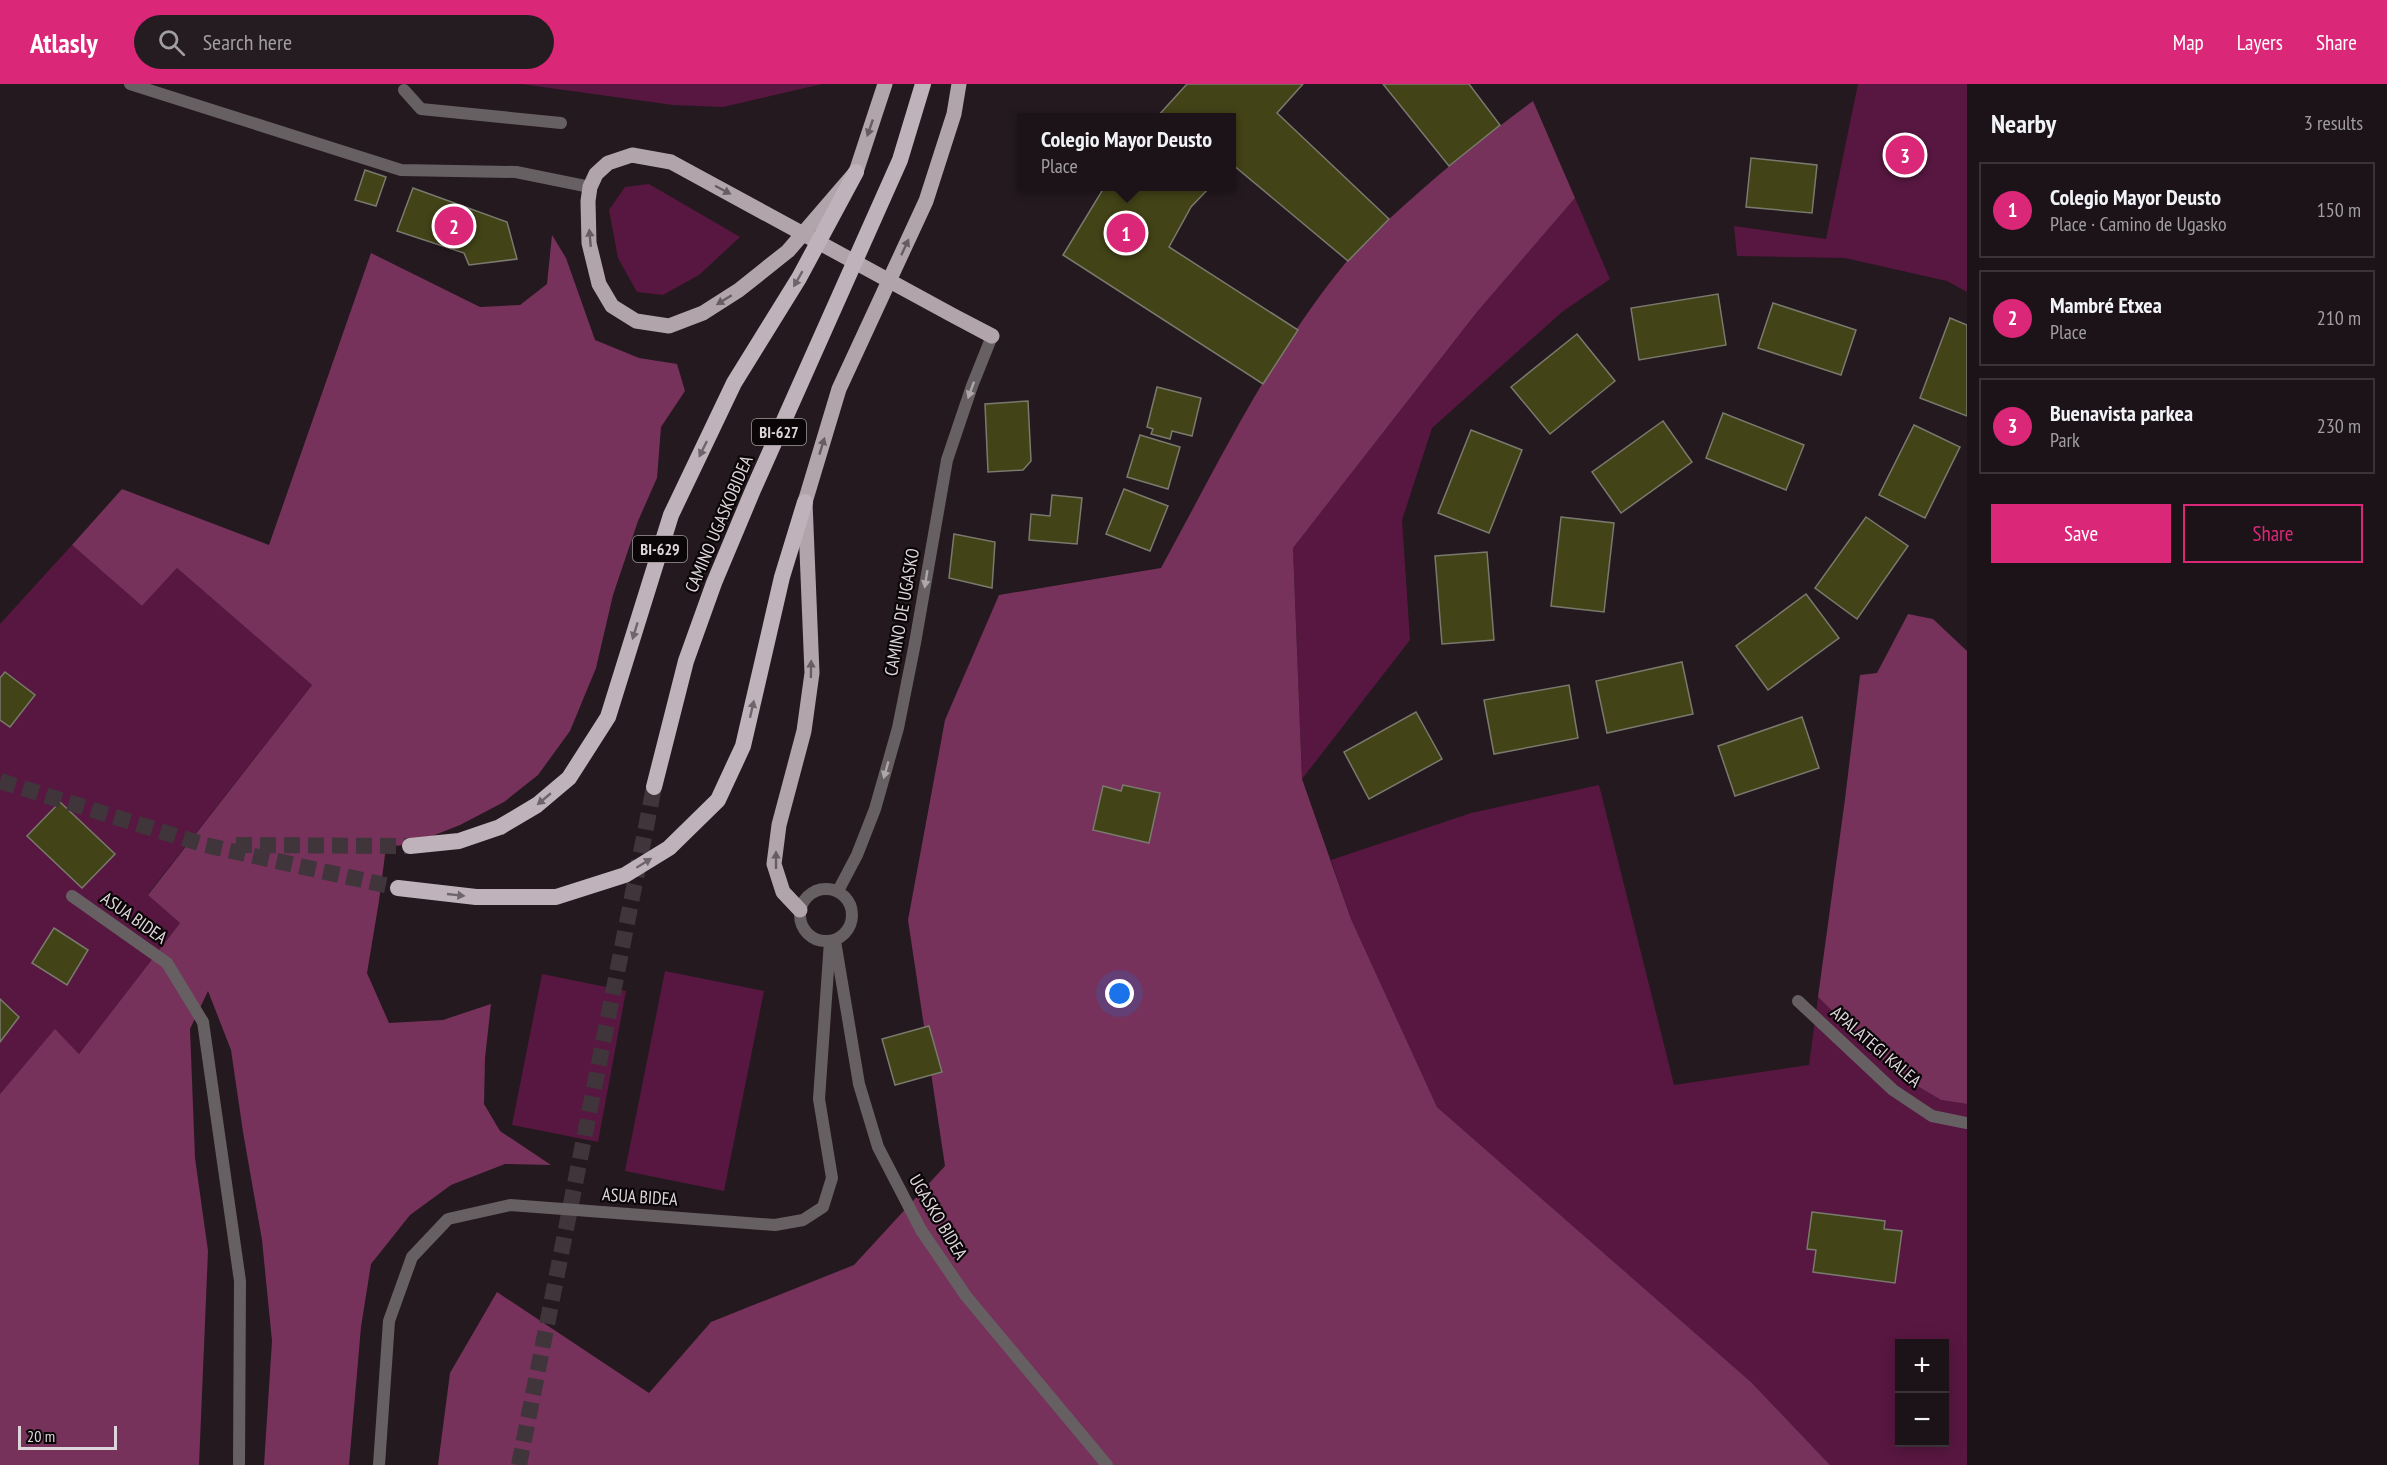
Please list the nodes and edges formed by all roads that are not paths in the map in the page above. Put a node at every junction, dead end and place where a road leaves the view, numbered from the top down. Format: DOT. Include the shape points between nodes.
graph roads {
  1 [pos="130,84"];
  2 [pos="885,84"];
  3 [pos="923,84"];
  4 [pos="959,84"];
  5 [pos="404,90"];
  6 [pos="561,123"];
  7 [pos="855,172"];
  8 [pos="590,187"];
  9 [pos="992,336"];
  10 [pos="805,502"];
  11 [pos="654,787"];
  12 [pos="410,846"];
  13 [pos="398,888"];
  14 [pos="838,891"];
  15 [pos="72,896"];
  16 [pos="800,910"];
  17 [pos="832,940"];
  18 [pos="1798,1001"];
  19 [pos="1967,1123"];
  20 [pos="239,1465"];
  21 [pos="379,1465"];
  22 [pos="1107,1465"];
  1 -- 8 [label="street" via="401,170 516,172"];
  2 -- 7 [label="main road, BI-629, one-way"];
  3 -- 11 [label="highway, CAMINO UGASKOBIDEA / BI-627" via="900,160 714,583 686,661"];
  10 -- 4 [label="main road, one-way" via="839,390 926,201 954,114"];
  5 -- 6 [label="street" via="421,108"];
  7 -- 8 [label="main road, one-way" via="788,251 703,313 669,326 636,321 612,306 599,284 589,243"];
  7 -- 12 [label="highway, BI-629, one-way" via="799,278 734,383 676,505 608,717 569,778 537,805 500,827 459,841"];
  8 -- 9 [label="main road, one-way" via="608,163 632,155 671,162"];
  9 -- 14 [label="street, CAMINO DE UGASKO, one-way" via="947,460 898,728 875,809"];
  13 -- 10 [label="highway, one-way" via="476,897 556,897 625,876 669,848 718,800 743,746 782,577"];
  16 -- 10 [label="main road, one-way" via="783,892 774,864 779,825 804,731 812,673"];
  14 -- 16 [label="street" via="814,891 802,902"];
  14 -- 17 [label="street" via="850,903 852,921 849,929"];
  15 -- 20 [label="street, ASUA BIDEA" via="167,963 203,1022 240,1281"];
  16 -- 17 [label="street" via="803,928 809,935 816,940"];
  17 -- 21 [label="street, ASUA BIDEA" via="819,1099 832,1178 823,1207 803,1220 775,1225 510,1205 448,1219 412,1257 389,1322"];
  17 -- 22 [label="street, UGASKO BIDEA" via="859,1084 878,1147 921,1230 966,1296"];
  18 -- 19 [label="street, APALATEGI KALEA" via="1893,1090 1932,1116"];
}
